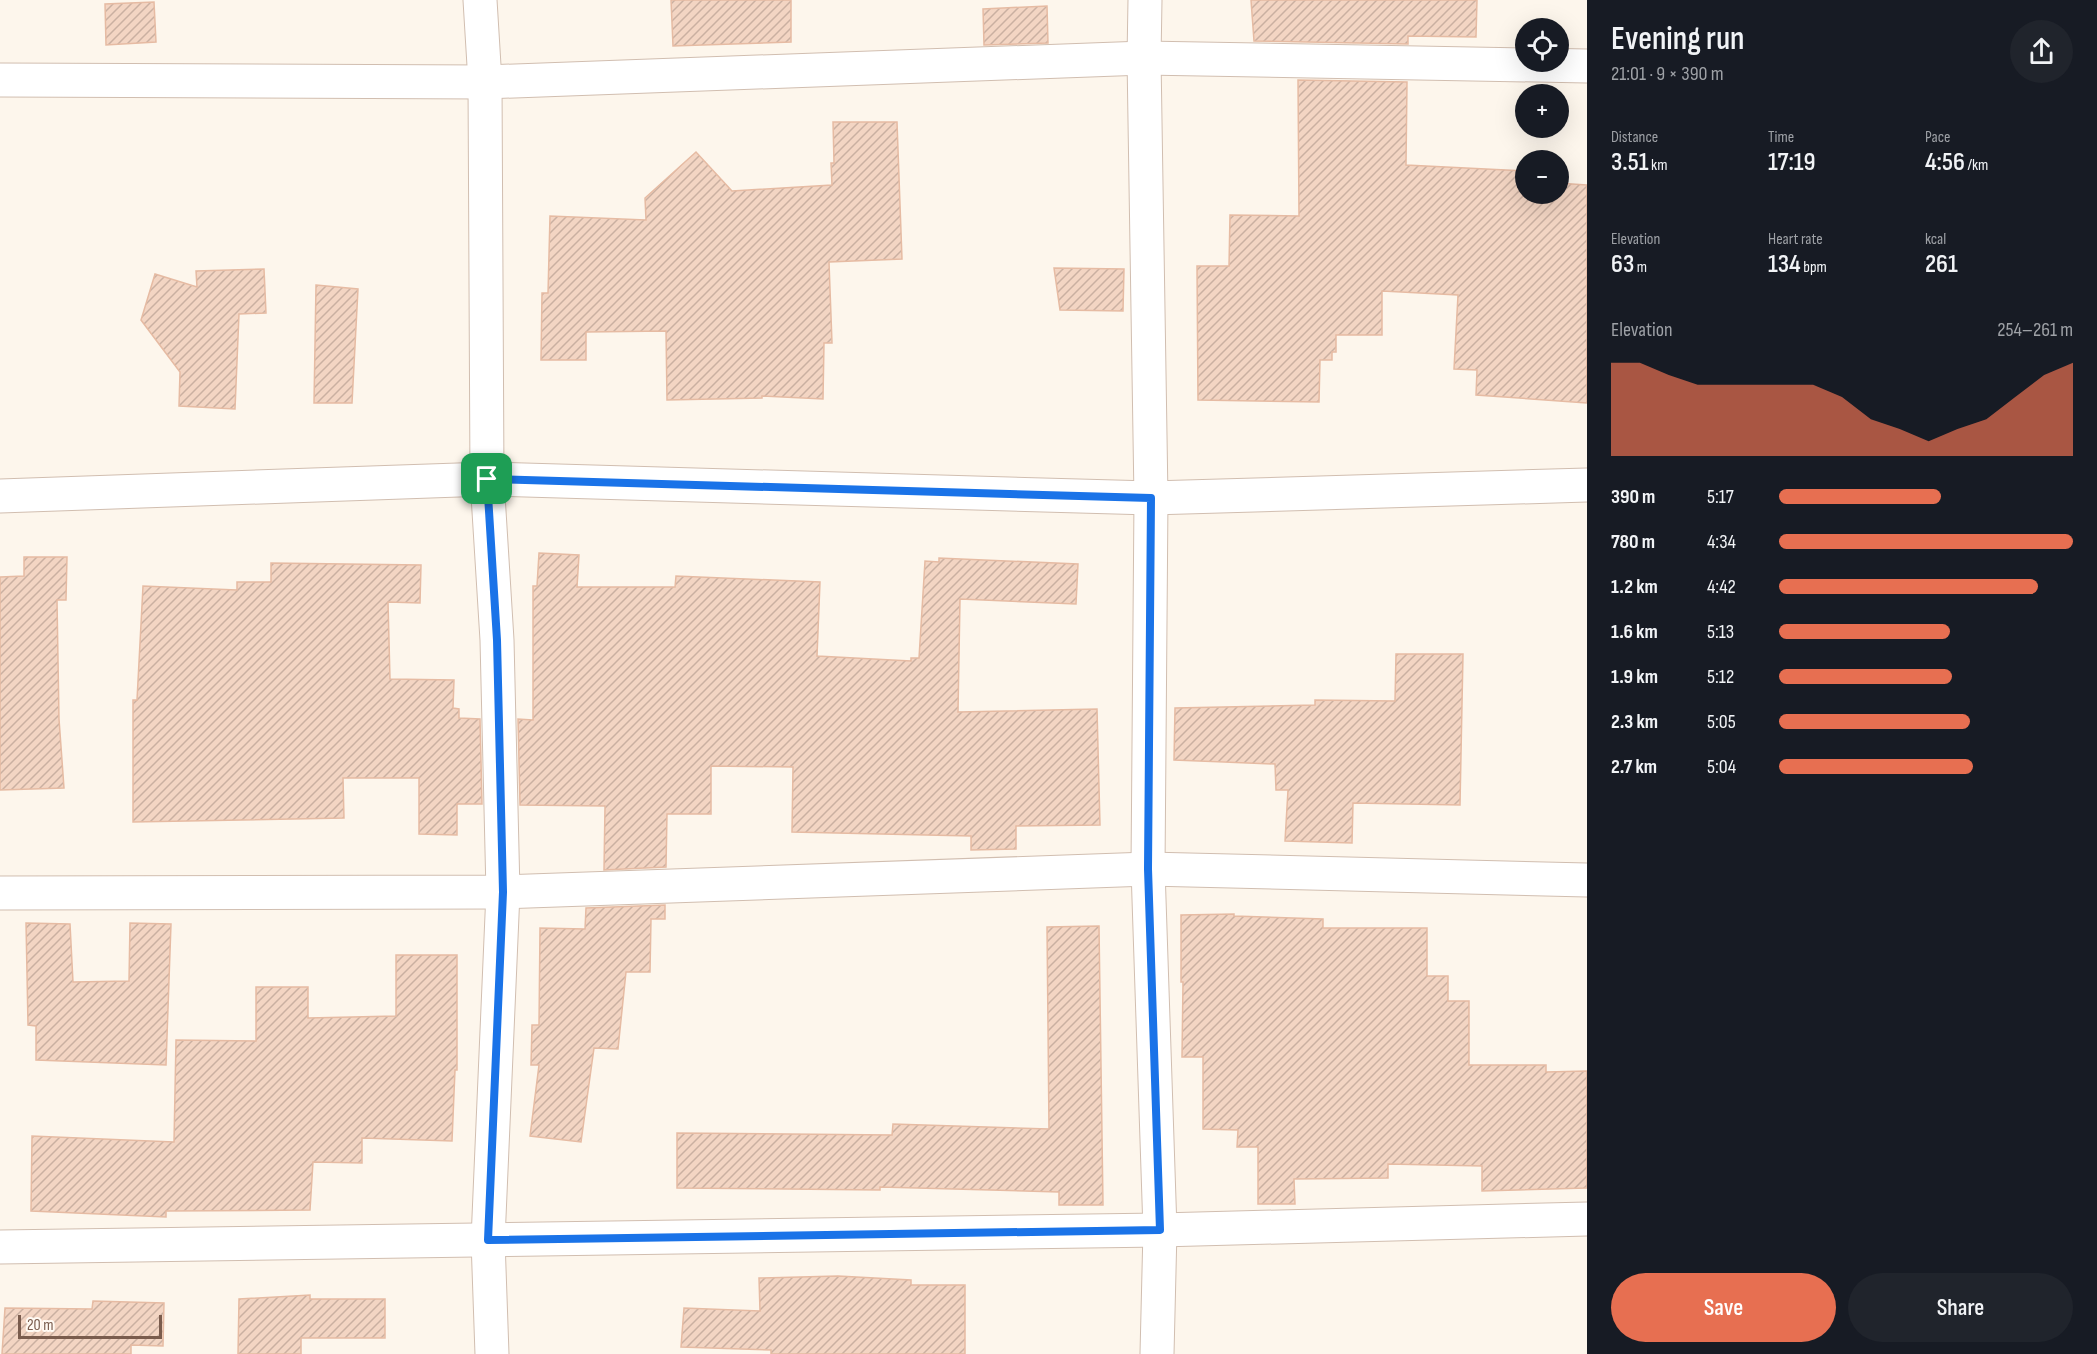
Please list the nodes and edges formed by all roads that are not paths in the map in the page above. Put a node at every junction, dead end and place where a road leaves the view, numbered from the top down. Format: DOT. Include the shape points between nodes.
graph roads {
  1 [pos="480,0"];
  2 [pos="1145,0"];
  3 [pos="1144,58"];
  4 [pos="1587,66"];
  5 [pos="0,80"];
  6 [pos="485,82"];
  7 [pos="487,479"];
  8 [pos="1587,485"];
  9 [pos="0,496"];
  10 [pos="1151,498"];
  11 [pos="1148,869"];
  12 [pos="1587,880"];
  13 [pos="503,892"];
  14 [pos="0,893"];
  15 [pos="1587,1219"];
  16 [pos="1160,1230"];
  17 [pos="488,1240"];
  18 [pos="0,1247"];
  19 [pos="492,1354"];
  20 [pos="1157,1354"];
  1 -- 6 [label="street"];
  2 -- 3 [label="street"];
  3 -- 4 [label="street"];
  3 -- 6 [label="street"];
  3 -- 10 [label="street"];
  5 -- 6 [label="street"];
  6 -- 7 [label="street"];
  7 -- 9 [label="street"];
  7 -- 10 [label="street"];
  7 -- 13 [label="street" via="497,640"];
  8 -- 10 [label="street"];
  10 -- 11 [label="street"];
  11 -- 12 [label="street"];
  11 -- 13 [label="street"];
  11 -- 16 [label="street"];
  13 -- 14 [label="street"];
  13 -- 17 [label="street"];
  15 -- 16 [label="street"];
  16 -- 17 [label="street"];
  16 -- 20 [label="street"];
  17 -- 18 [label="street"];
  17 -- 19 [label="street"];
}
